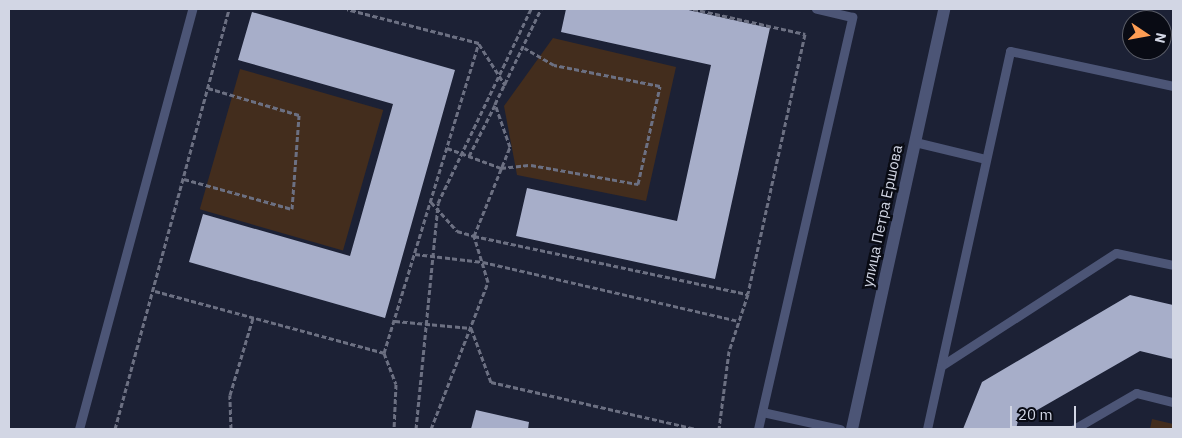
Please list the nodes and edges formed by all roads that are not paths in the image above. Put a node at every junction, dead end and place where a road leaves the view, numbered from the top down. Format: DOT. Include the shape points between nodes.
graph roads {
  1 [pos="192,9"];
  2 [pos="816,9"];
  3 [pos="944,9"];
  4 [pos="1173,86"];
  5 [pos="915,142"];
  6 [pos="986,159"];
  7 [pos="1173,265"];
  8 [pos="941,366"];
  9 [pos="1173,402"];
  10 [pos="762,412"];
  11 [pos="79,429"];
  12 [pos="758,429"];
  13 [pos="840,429"];
  14 [pos="852,429"];
  15 [pos="927,429"];
  16 [pos="1074,429"];
  1 -- 11 [label="lane"];
  2 -- 10 [label="lane" via="852,17"];
  3 -- 5 [label="street, улица Петра Ершова"];
  4 -- 6 [label="lane" via="1010,51"];
  5 -- 6 [label="lane"];
  5 -- 14 [label="street, улица Петра Ершова"];
  6 -- 8 [label="lane"];
  7 -- 8 [label="lane" via="1116,253"];
  8 -- 15 [label="lane"];
  9 -- 16 [label="lane" via="1136,394"];
  10 -- 12 [label="lane"];
  10 -- 13 [label="lane"];
}
